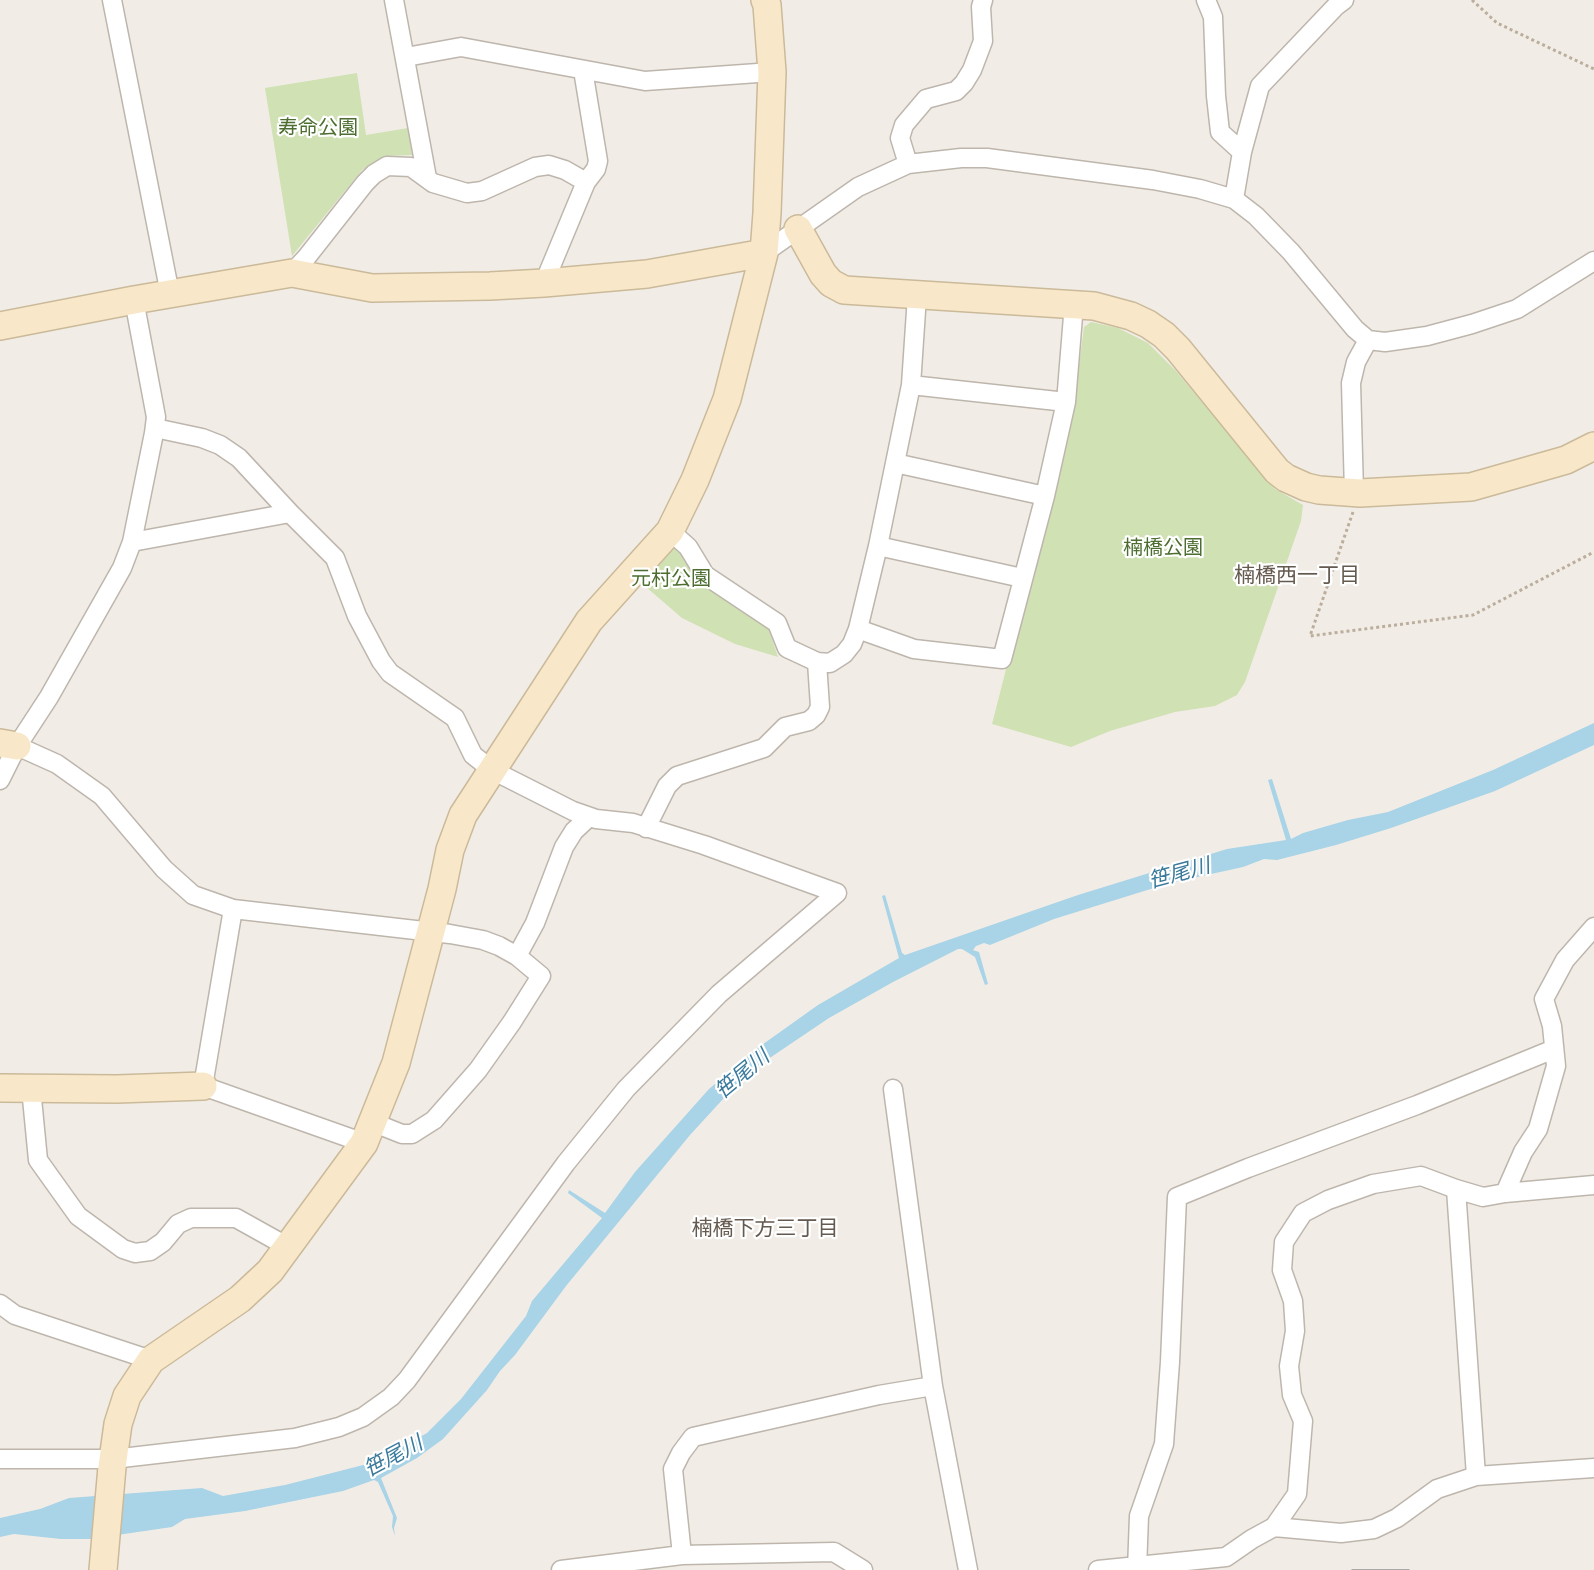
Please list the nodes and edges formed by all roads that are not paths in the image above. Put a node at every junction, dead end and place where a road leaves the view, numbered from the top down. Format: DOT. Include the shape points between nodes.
graph roads {
  1 [pos="112,0"];
  2 [pos="394,0"];
  3 [pos="765,0"];
  4 [pos="983,0"];
  5 [pos="1206,0"];
  6 [pos="1344,0"];
  7 [pos="406,57"];
  8 [pos="583,70"];
  9 [pos="772,72"];
  10 [pos="1242,152"];
  11 [pos="908,164"];
  12 [pos="427,178"];
  13 [pos="586,182"];
  14 [pos="1234,199"];
  15 [pos="798,229"];
  16 [pos="764,253"];
  17 [pos="1594,261"];
  18 [pos="292,273"];
  19 [pos="544,283"];
  20 [pos="170,294"];
  21 [pos="917,296"];
  22 [pos="134,300"];
  23 [pos="1074,304"];
  24 [pos="0,326"];
  25 [pos="1368,340"];
  26 [pos="911,385"];
  27 [pos="1066,402"];
  28 [pos="155,428"];
  29 [pos="1594,446"];
  30 [pos="895,463"];
  31 [pos="1357,493"];
  32 [pos="1045,496"];
  33 [pos="290,513"];
  34 [pos="670,531"];
  35 [pos="132,542"];
  36 [pos="878,546"];
  37 [pos="1022,578"];
  38 [pos="858,629"];
  39 [pos="817,662"];
  40 [pos="8,744"];
  41 [pos="492,770"];
  42 [pos="0,780"];
  43 [pos="589,817"];
  44 [pos="646,828"];
  45 [pos="233,909"];
  46 [pos="1594,927"];
  47 [pos="430,933"];
  48 [pos="517,956"];
  49 [pos="1554,1049"];
  50 [pos="203,1086"];
  51 [pos="0,1088"];
  52 [pos="31,1088"];
  53 [pos="893,1089"];
  54 [pos="368,1133"];
  55 [pos="1594,1185"];
  56 [pos="1456,1189"];
  57 [pos="1505,1193"];
  58 [pos="288,1247"];
  59 [pos="0,1304"];
  60 [pos="151,1360"];
  61 [pos="933,1386"];
  62 [pos="0,1459"];
  63 [pos="112,1463"];
  64 [pos="1594,1468"];
  65 [pos="1476,1476"];
  66 [pos="1274,1527"];
  67 [pos="682,1555"];
  68 [pos="1137,1568"];
  69 [pos="103,1570"];
  70 [pos="561,1570"];
  71 [pos="863,1570"];
  72 [pos="968,1570"];
  73 [pos="1098,1570"];
  1 -- 20 [label="street"];
  2 -- 7 [label="street"];
  3 -- 9 [label="street"];
  4 -- 11 [label="street" via="983,41 968,76 956,90 926,99 904,125 900,138"];
  5 -- 10 [label="street" via="1213,17 1220,132"];
  6 -- 10 [label="street" via="1260,86"];
  7 -- 8 [label="street" via="461,47"];
  7 -- 12 [label="street"];
  8 -- 9 [label="street" via="645,81"];
  8 -- 13 [label="street" via="598,161"];
  9 -- 16 [label="street"];
  10 -- 14 [label="street"];
  11 -- 14 [label="street" via="987,158 1153,180"];
  11 -- 15 [label="street" via="858,187"];
  12 -- 13 [label="street" via="467,193 549,165"];
  12 -- 18 [label="street" via="401,165 387,166 374,174"];
  13 -- 19 [label="street"];
  14 -- 25 [label="street" via="1291,252"];
  15 -- 16 [label="street"];
  15 -- 21 [label="street" via="831,283 844,290"];
  16 -- 19 [label="street" via="647,274"];
  16 -- 34 [label="street" via="727,399"];
  17 -- 25 [label="street" via="1517,309 1483,321 1427,336 1385,342"];
  18 -- 19 [label="street" via="372,288"];
  18 -- 20 [label="street"];
  20 -- 22 [label="street"];
  21 -- 23 [label="street"];
  21 -- 26 [label="street"];
  22 -- 24 [label="street"];
  22 -- 28 [label="street"];
  23 -- 27 [label="street"];
  23 -- 31 [label="street" via="1131,316 1164,335 1286,478 1319,490"];
  25 -- 31 [label="street" via="1356,362 1352,383"];
  26 -- 27 [label="street"];
  26 -- 30 [label="street"];
  27 -- 32 [label="street"];
  28 -- 33 [label="street" via="220,446 239,458"];
  28 -- 35 [label="street"];
  29 -- 31 [label="street" via="1566,460 1471,487"];
  30 -- 32 [label="street"];
  30 -- 36 [label="street"];
  32 -- 37 [label="street"];
  33 -- 35 [label="street"];
  33 -- 41 [label="street" via="335,558 357,616 390,673 455,718 472,755"];
  34 -- 39 [label="street" via="688,547 705,575 777,623 787,648"];
  34 -- 41 [label="street" via="589,621"];
  35 -- 40 [label="street" via="122,568 49,698"];
  36 -- 37 [label="street"];
  36 -- 38 [label="street"];
  37 -- 38 [label="street" via="1002,659 915,649"];
  38 -- 39 [label="street" via="844,654 830,663"];
  39 -- 44 [label="street" via="820,707 816,715 809,721 785,727 764,748 677,776 667,786"];
  40 -- 42 [label="street"];
  40 -- 45 [label="street" via="57,764 102,796 164,869 193,895"];
  41 -- 43 [label="street"];
  41 -- 47 [label="street" via="463,815 450,850"];
  43 -- 44 [label="street"];
  43 -- 48 [label="street" via="564,847 535,923"];
  44 -- 63 [label="street" via="837,893 717,995 626,1089 391,1396 363,1417 295,1438"];
  45 -- 47 [label="street"];
  45 -- 50 [label="street"];
  46 -- 49 [label="street" via="1565,960 1544,999"];
  47 -- 48 [label="street" via="483,940"];
  47 -- 54 [label="street" via="396,1063"];
  48 -- 54 [label="street" via="541,976 471,1078 434,1120 412,1134"];
  49 -- 57 [label="street" via="1556,1066 1538,1129"];
  49 -- 68 [label="street" via="1177,1197 1164,1444 1139,1516"];
  50 -- 52 [label="street"];
  50 -- 54 [label="street"];
  51 -- 52 [label="street"];
  52 -- 58 [label="street" via="38,1160 78,1216 123,1249 135,1253 150,1251 178,1224 191,1218 236,1218"];
  53 -- 61 [label="street"];
  54 -- 58 [label="street"];
  55 -- 57 [label="street"];
  56 -- 57 [label="street" via="1483,1197"];
  56 -- 65 [label="street"];
  56 -- 66 [label="street" via="1421,1176 1373,1184 1303,1213 1284,1242 1282,1270 1293,1301 1289,1366 1292,1395 1303,1421 1297,1494"];
  58 -- 60 [label="street" via="270,1271 240,1299"];
  59 -- 60 [label="street" via="15,1315"];
  60 -- 63 [label="street" via="127,1396 117,1424"];
  61 -- 67 [label="street" via="693,1437 673,1468"];
  61 -- 72 [label="street"];
  62 -- 63 [label="street"];
  63 -- 69 [label="street"];
  64 -- 65 [label="street"];
  65 -- 66 [label="street" via="1437,1489 1397,1518 1374,1529 1341,1533"];
  66 -- 68 [label="street" via="1226,1557"];
  67 -- 70 [label="street"];
  67 -- 71 [label="street" via="834,1552"];
  68 -- 73 [label="street"];
}
